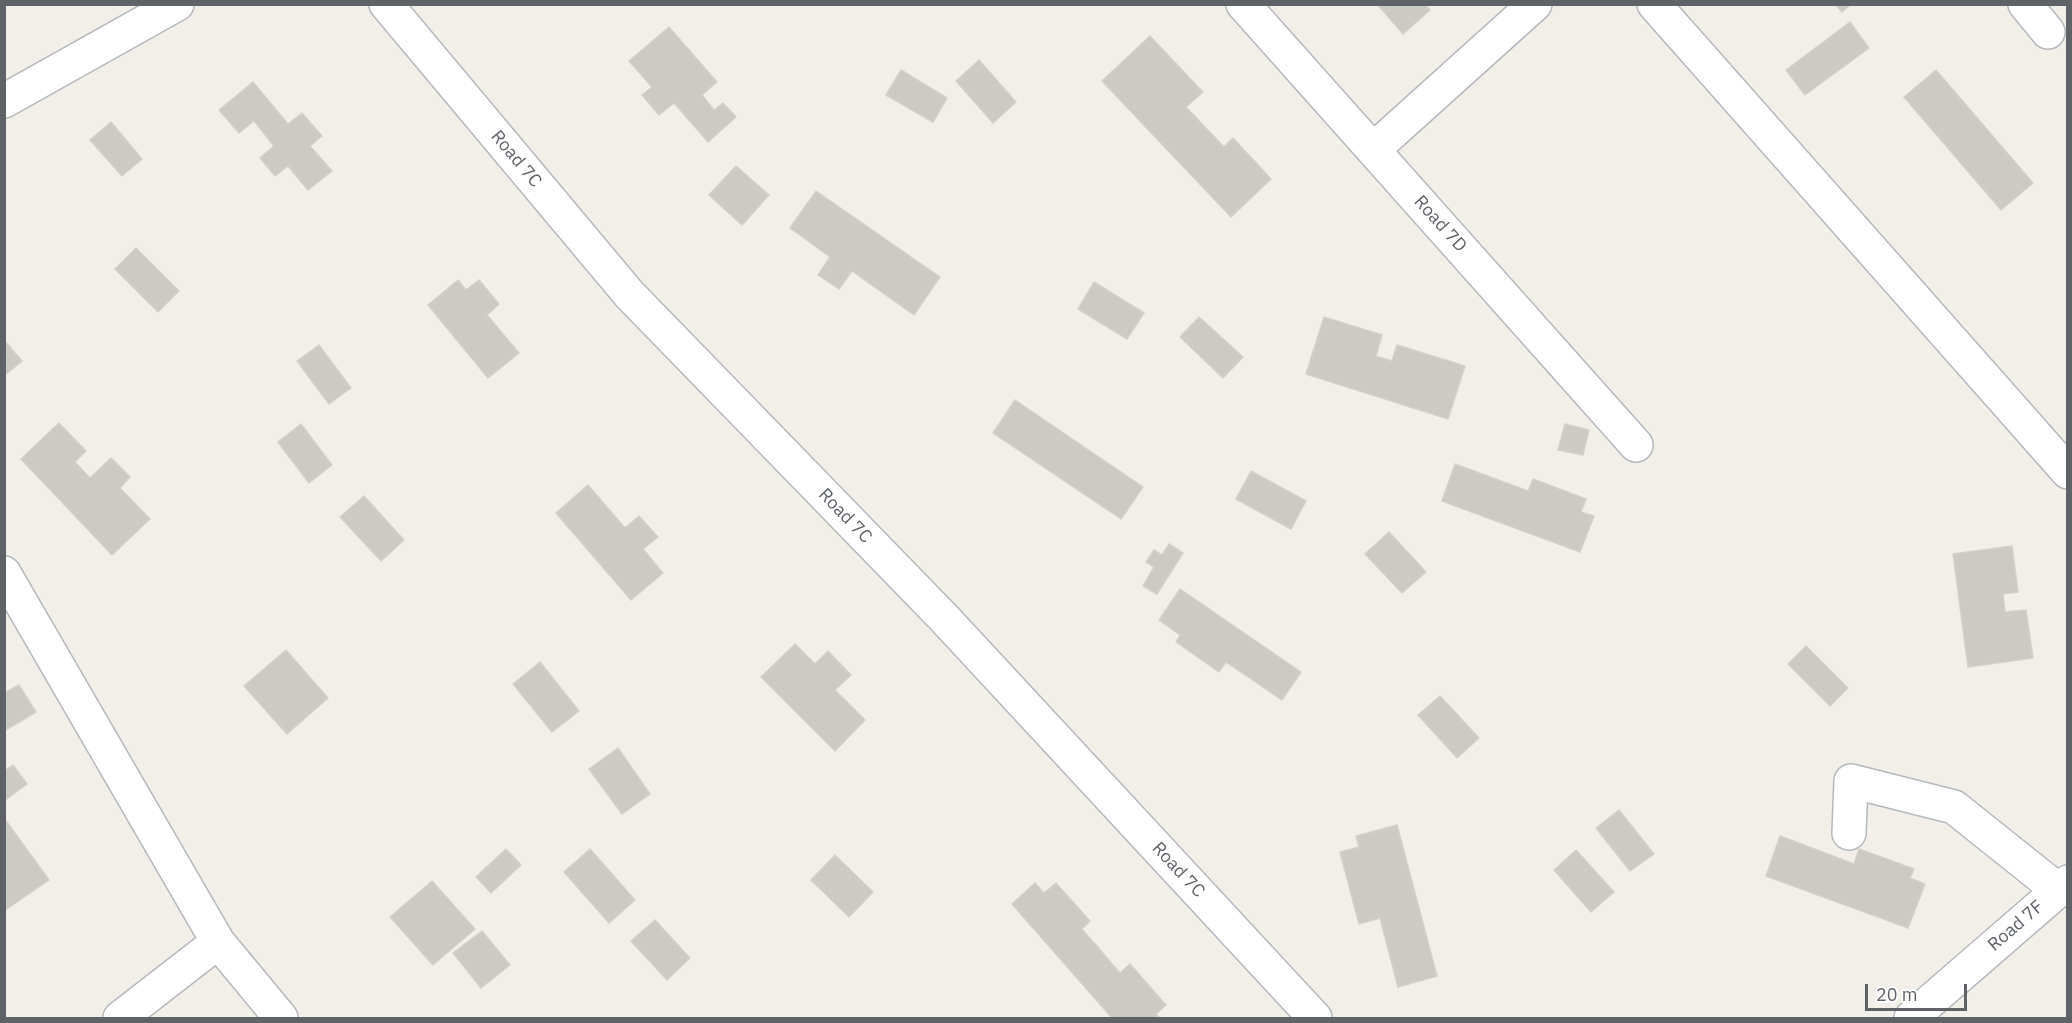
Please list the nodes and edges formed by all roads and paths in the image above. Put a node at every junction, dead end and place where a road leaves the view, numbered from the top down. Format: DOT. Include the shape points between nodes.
graph roads {
  1 [pos="177,4"];
  2 [pos="386,4"];
  3 [pos="1243,4"];
  4 [pos="1535,4"];
  5 [pos="1654,4"];
  6 [pos="2025,4"];
  7 [pos="2048,32"];
  8 [pos="4,101"];
  9 [pos="1374,149"];
  10 [pos="1636,445"];
  11 [pos="2067,472"];
  12 [pos="4,573"];
  13 [pos="1849,832"];
  14 [pos="2063,886"];
  15 [pos="218,942"];
  16 [pos="120,1018"];
  17 [pos="280,1018"];
  18 [pos="1315,1018"];
  19 [pos="1911,1018"];
  1 -- 8 [label="street"];
  2 -- 18 [label="street, Road 7C" via="629,294 944,618"];
  3 -- 9 [label="street, Road 7D"];
  4 -- 9 [label="street"];
  5 -- 11 [label="street"];
  6 -- 7 [label="street"];
  9 -- 10 [label="street, Road 7D"];
  12 -- 15 [label="street"];
  13 -- 14 [label="street" via="1851,782 1954,807"];
  14 -- 19 [label="street, Road 7F"];
  15 -- 16 [label="street"];
  15 -- 17 [label="street"];
}
